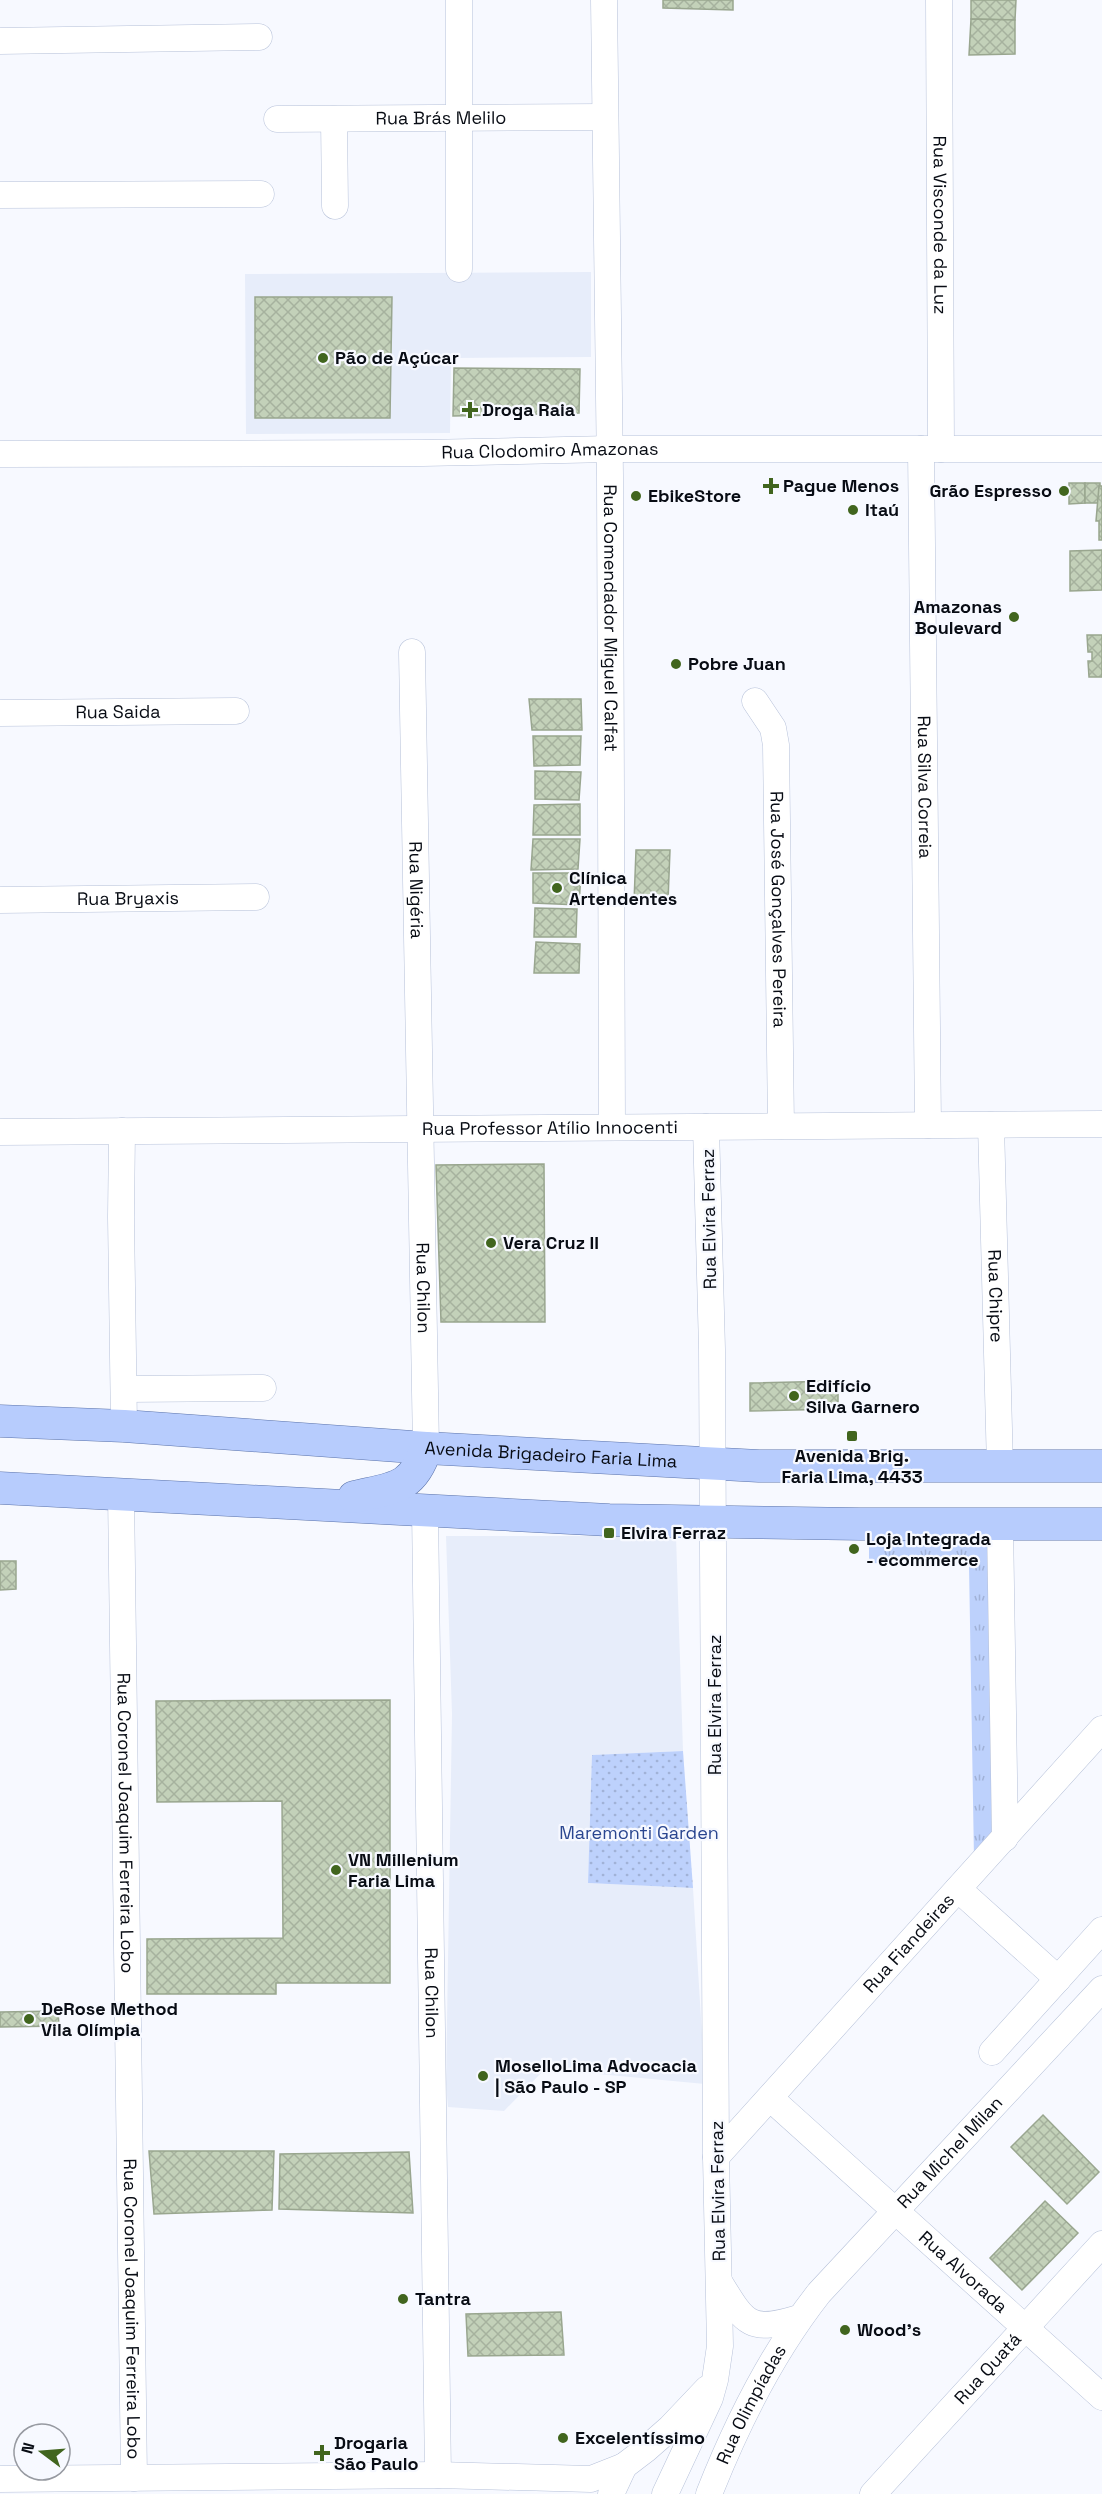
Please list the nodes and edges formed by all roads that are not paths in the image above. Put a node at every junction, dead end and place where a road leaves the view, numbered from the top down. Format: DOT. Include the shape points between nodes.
graph roads {
  1 [pos="459,0"];
  2 [pos="604,0"];
  3 [pos="939,0"];
  4 [pos="259,37"];
  5 [pos="0,41"];
  6 [pos="605,117"];
  7 [pos="460,118"];
  8 [pos="277,119"];
  9 [pos="333,119"];
  10 [pos="261,194"];
  11 [pos="0,195"];
  12 [pos="335,206"];
  13 [pos="459,269"];
  14 [pos="610,449"];
  15 [pos="931,449"];
  16 [pos="1102,449"];
  17 [pos="0,454"];
  18 [pos="412,652"];
  19 [pos="755,701"];
  20 [pos="236,711"];
  21 [pos="0,713"];
  22 [pos="256,897"];
  23 [pos="0,900"];
  24 [pos="1102,1124"];
  25 [pos="928,1125"];
  26 [pos="991,1125"];
  27 [pos="781,1126"];
  28 [pos="706,1127"];
  29 [pos="612,1128"];
  30 [pos="422,1129"];
  31 [pos="122,1131"];
  32 [pos="0,1132"];
  33 [pos="263,1388"];
  34 [pos="124,1389"];
  35 [pos="0,1421"];
  36 [pos="124,1426"];
  37 [pos="426,1448"];
  38 [pos="713,1463"];
  39 [pos="1102,1466"];
  40 [pos="1000,1467"];
  41 [pos="0,1488"];
  42 [pos="121,1493"];
  43 [pos="328,1505"];
  44 [pos="425,1510"];
  45 [pos="713,1522"];
  46 [pos="1000,1524"];
  47 [pos="1102,1524"];
  48 [pos="1102,1729"];
  49 [pos="1005,1838"];
  50 [pos="958,1889"];
  51 [pos="1102,1930"];
  52 [pos="1058,1979"];
  53 [pos="1102,1989"];
  54 [pos="992,2052"];
  55 [pos="770,2098"];
  56 [pos="716,2157"];
  57 [pos="895,2211"];
  58 [pos="1102,2244"];
  59 [pos="720,2283"];
  60 [pos="799,2318"];
  61 [pos="1025,2328"];
  62 [pos="715,2380"];
  63 [pos="1102,2397"];
  64 [pos="438,2475"];
  65 [pos="134,2478"];
  66 [pos="13,2484"];
  67 [pos="307,2486"];
  68 [pos="600,2489"];
  69 [pos="665,2494"];
  70 [pos="709,2494"];
  71 [pos="873,2494"];
  1 -- 7 [label="street"];
  2 -- 6 [label="street, Rua Comendador Miguel Calfat"];
  3 -- 15 [label="street, Rua Visconde da Luz"];
  4 -- 5 [label="street"];
  6 -- 7 [label="street, Rua Brás Melilo"];
  6 -- 14 [label="street, Rua Comendador Miguel Calfat"];
  7 -- 9 [label="street, Rua Brás Melilo"];
  7 -- 13 [label="street"];
  8 -- 9 [label="street, Rua Brás Melilo"];
  9 -- 12 [label="street"];
  10 -- 11 [label="street"];
  14 -- 15 [label="street, Rua Clodomiro Amazonas"];
  14 -- 17 [label="street, Rua Clodomiro Amazonas"];
  14 -- 29 [label="street, Rua Comendador Miguel Calfat"];
  15 -- 16 [label="street, Rua Clodomiro Amazonas"];
  15 -- 25 [label="street, Rua Silva Correia"];
  18 -- 30 [label="street, Rua Nigéria"];
  19 -- 27 [label="street, Rua José Gonçalves Pereira" via="773,728 776,745"];
  20 -- 21 [label="street, Rua Saida"];
  22 -- 23 [label="street, Rua Bryaxis"];
  24 -- 26 [label="street, Rua Professor Atílio Innocenti"];
  25 -- 26 [label="street, Rua Professor Atílio Innocenti"];
  25 -- 27 [label="street, Rua Professor Atílio Innocenti"];
  26 -- 40 [label="street, Rua Chipre"];
  27 -- 28 [label="street, Rua Professor Atílio Innocenti"];
  28 -- 29 [label="street, Rua Professor Atílio Innocenti"];
  28 -- 38 [label="street, Rua Elvira Ferraz"];
  29 -- 30 [label="street, Rua Professor Atílio Innocenti"];
  30 -- 31 [label="street, Rua Professor Atílio Innocenti"];
  30 -- 37 [label="street, Rua Chilon"];
  31 -- 32 [label="street, Rua Professor Atílio Innocenti"];
  31 -- 34 [label="street"];
  33 -- 34 [label="street"];
  34 -- 36 [label="street"];
  35 -- 36 [label="main road, Avenida Brigadeiro Faria Lima"];
  36 -- 37 [label="main road, Avenida Brigadeiro Faria Lima"];
  37 -- 38 [label="main road, Avenida Brigadeiro Faria Lima"];
  37 -- 43 [label="main road" via="417,1470 400,1486"];
  38 -- 40 [label="main road, Avenida Brigadeiro Faria Lima"];
  38 -- 45 [label="street, Rua Elvira Ferraz"];
  39 -- 40 [label="main road, Avenida Brigadeiro Faria Lima"];
  41 -- 42 [label="main road"];
  42 -- 43 [label="main road"];
  42 -- 65 [label="street, Rua Coronel Joaquim Ferreira Lobo"];
  43 -- 44 [label="main road"];
  44 -- 45 [label="main road"];
  44 -- 64 [label="street, Rua Chilon"];
  45 -- 46 [label="main road"];
  45 -- 56 [label="street, Rua Elvira Ferraz"];
  46 -- 47 [label="main road"];
  46 -- 49 [label="street"];
  48 -- 49 [label="street, Rua Fiandeiras"];
  49 -- 50 [label="street, Rua Fiandeiras"];
  50 -- 52 [label="street"];
  50 -- 55 [label="street, Rua Fiandeiras"];
  51 -- 52 [label="street"];
  52 -- 54 [label="street"];
  53 -- 57 [label="street, Rua Michel Milan"];
  55 -- 56 [label="street, Rua Fiandeiras"];
  55 -- 57 [label="street, Rua Alvorada"];
  56 -- 59 [label="street, Rua Elvira Ferraz"];
  57 -- 60 [label="street, Rua Michel Milan"];
  57 -- 61 [label="street, Rua Alvorada"];
  58 -- 61 [label="street, Rua Quatá"];
  59 -- 60 [label="street" via="744,2319 755,2324 774,2326"];
  59 -- 62 [label="street" via="720,2346"];
  60 -- 70 [label="street, Rua Olimpíadas" via="753,2397"];
  61 -- 63 [label="street, Rua Alvorada"];
  61 -- 71 [label="street, Rua Quatá"];
  62 -- 68 [label="street" via="670,2428"];
  62 -- 69 [label="street"];
  64 -- 67 [label="street"];
  64 -- 68 [label="street"];
  65 -- 66 [label="street"];
  65 -- 67 [label="street"];
}
